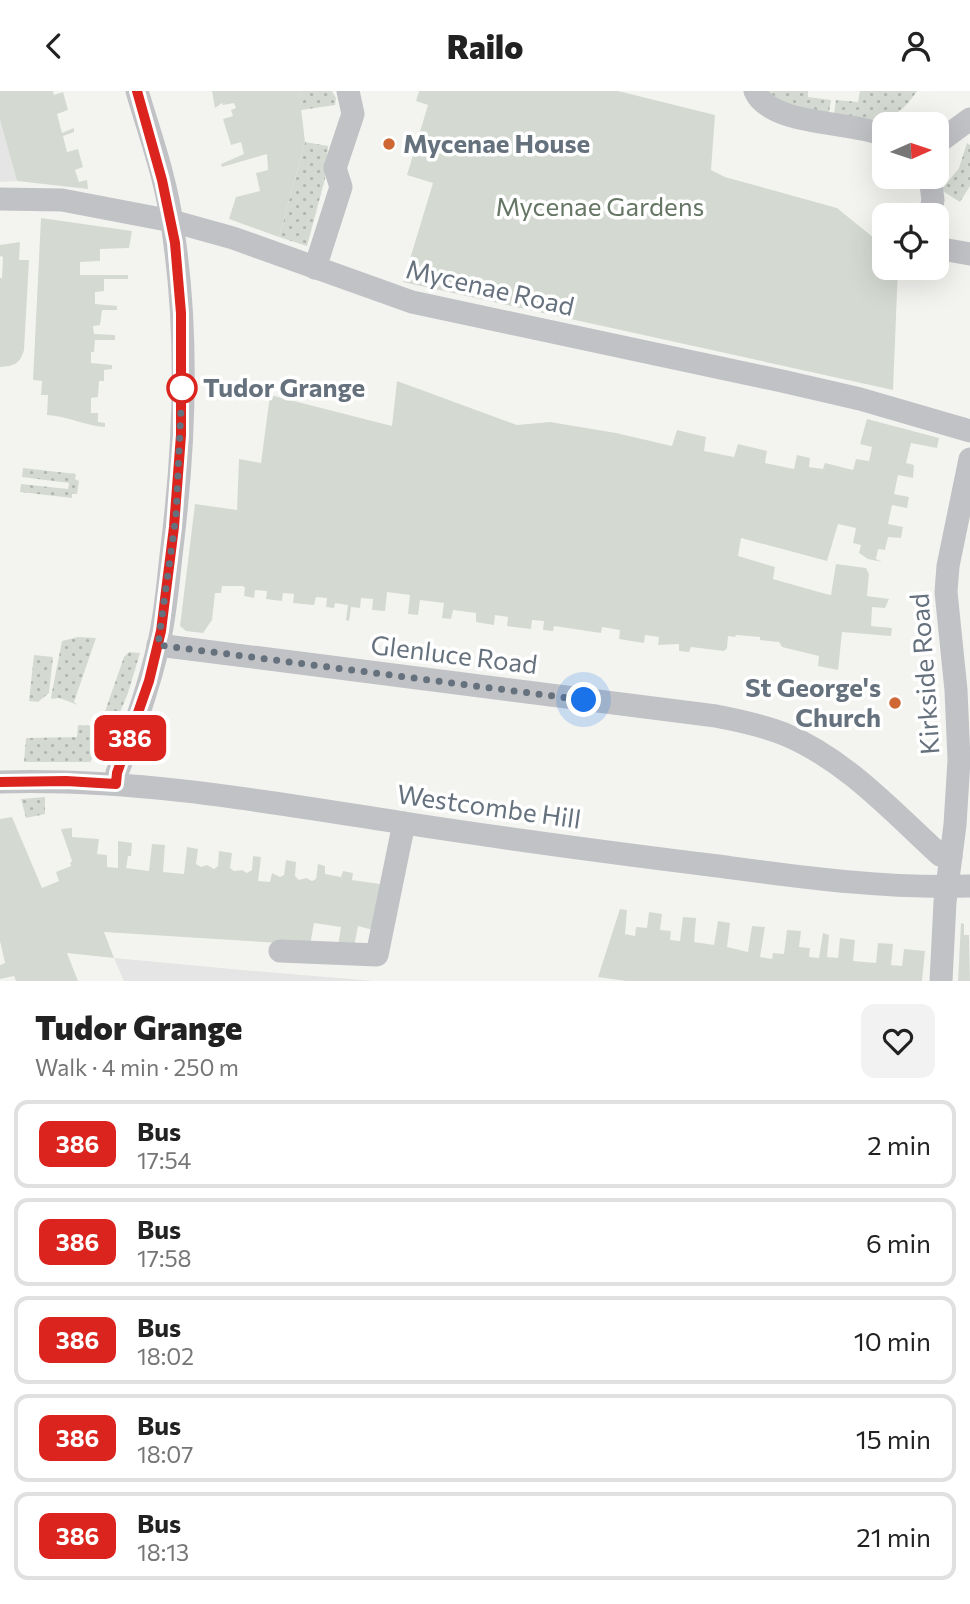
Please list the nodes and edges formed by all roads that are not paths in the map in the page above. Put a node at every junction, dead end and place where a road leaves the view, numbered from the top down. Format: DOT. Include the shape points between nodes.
graph roads {
  1 [pos="137,91"];
  2 [pos="348,91"];
  3 [pos="755,91"];
  4 [pos="970,119"];
  5 [pos="872,132"];
  6 [pos="949,134"];
  7 [pos="0,199"];
  8 [pos="172,221"];
  9 [pos="949,250"];
  10 [pos="970,254"];
  11 [pos="315,268"];
  12 [pos="970,431"];
  13 [pos="970,459"];
  14 [pos="158,645"];
  15 [pos="962,666"];
  16 [pos="0,782"];
  17 [pos="116,784"];
  18 [pos="404,823"];
  19 [pos="951,856"];
  20 [pos="970,886"];
  21 [pos="946,887"];
  22 [pos="280,951"];
  23 [pos="941,981"];
  1 -- 8 [label="street"];
  2 -- 11 [label="street" via="353,114 335,168 341,187"];
  3 -- 5 [label="street" via="777,112"];
  4 -- 6 [label="street"];
  7 -- 8 [label="street, Mycenae Road" via="62,200"];
  8 -- 11 [label="street, Mycenae Road"];
  8 -- 14 [label="street" via="181,313 181,435"];
  9 -- 10 [label="street"];
  11 -- 12 [label="street, Mycenae Road" via="412,302 860,399"];
  13 -- 15 [label="street, Kirkside Road" via="946,592"];
  14 -- 17 [label="street"];
  14 -- 19 [label="street, Glenluce Road" via="716,716 759,726 821,753 865,785 940,855"];
  15 -- 19 [label="street, Kirkside Road"];
  16 -- 17 [label="street, Westcombe Hill"];
  17 -- 18 [label="street, Westcombe Hill"];
  18 -- 21 [label="street, Westcombe Hill" via="845,881"];
  18 -- 22 [label="street" via="377,955"];
  19 -- 21 [label="street, Kirkside Road"];
  20 -- 21 [label="street, Westcombe Hill"];
  21 -- 23 [label="street, Kirkside Road"];
}
